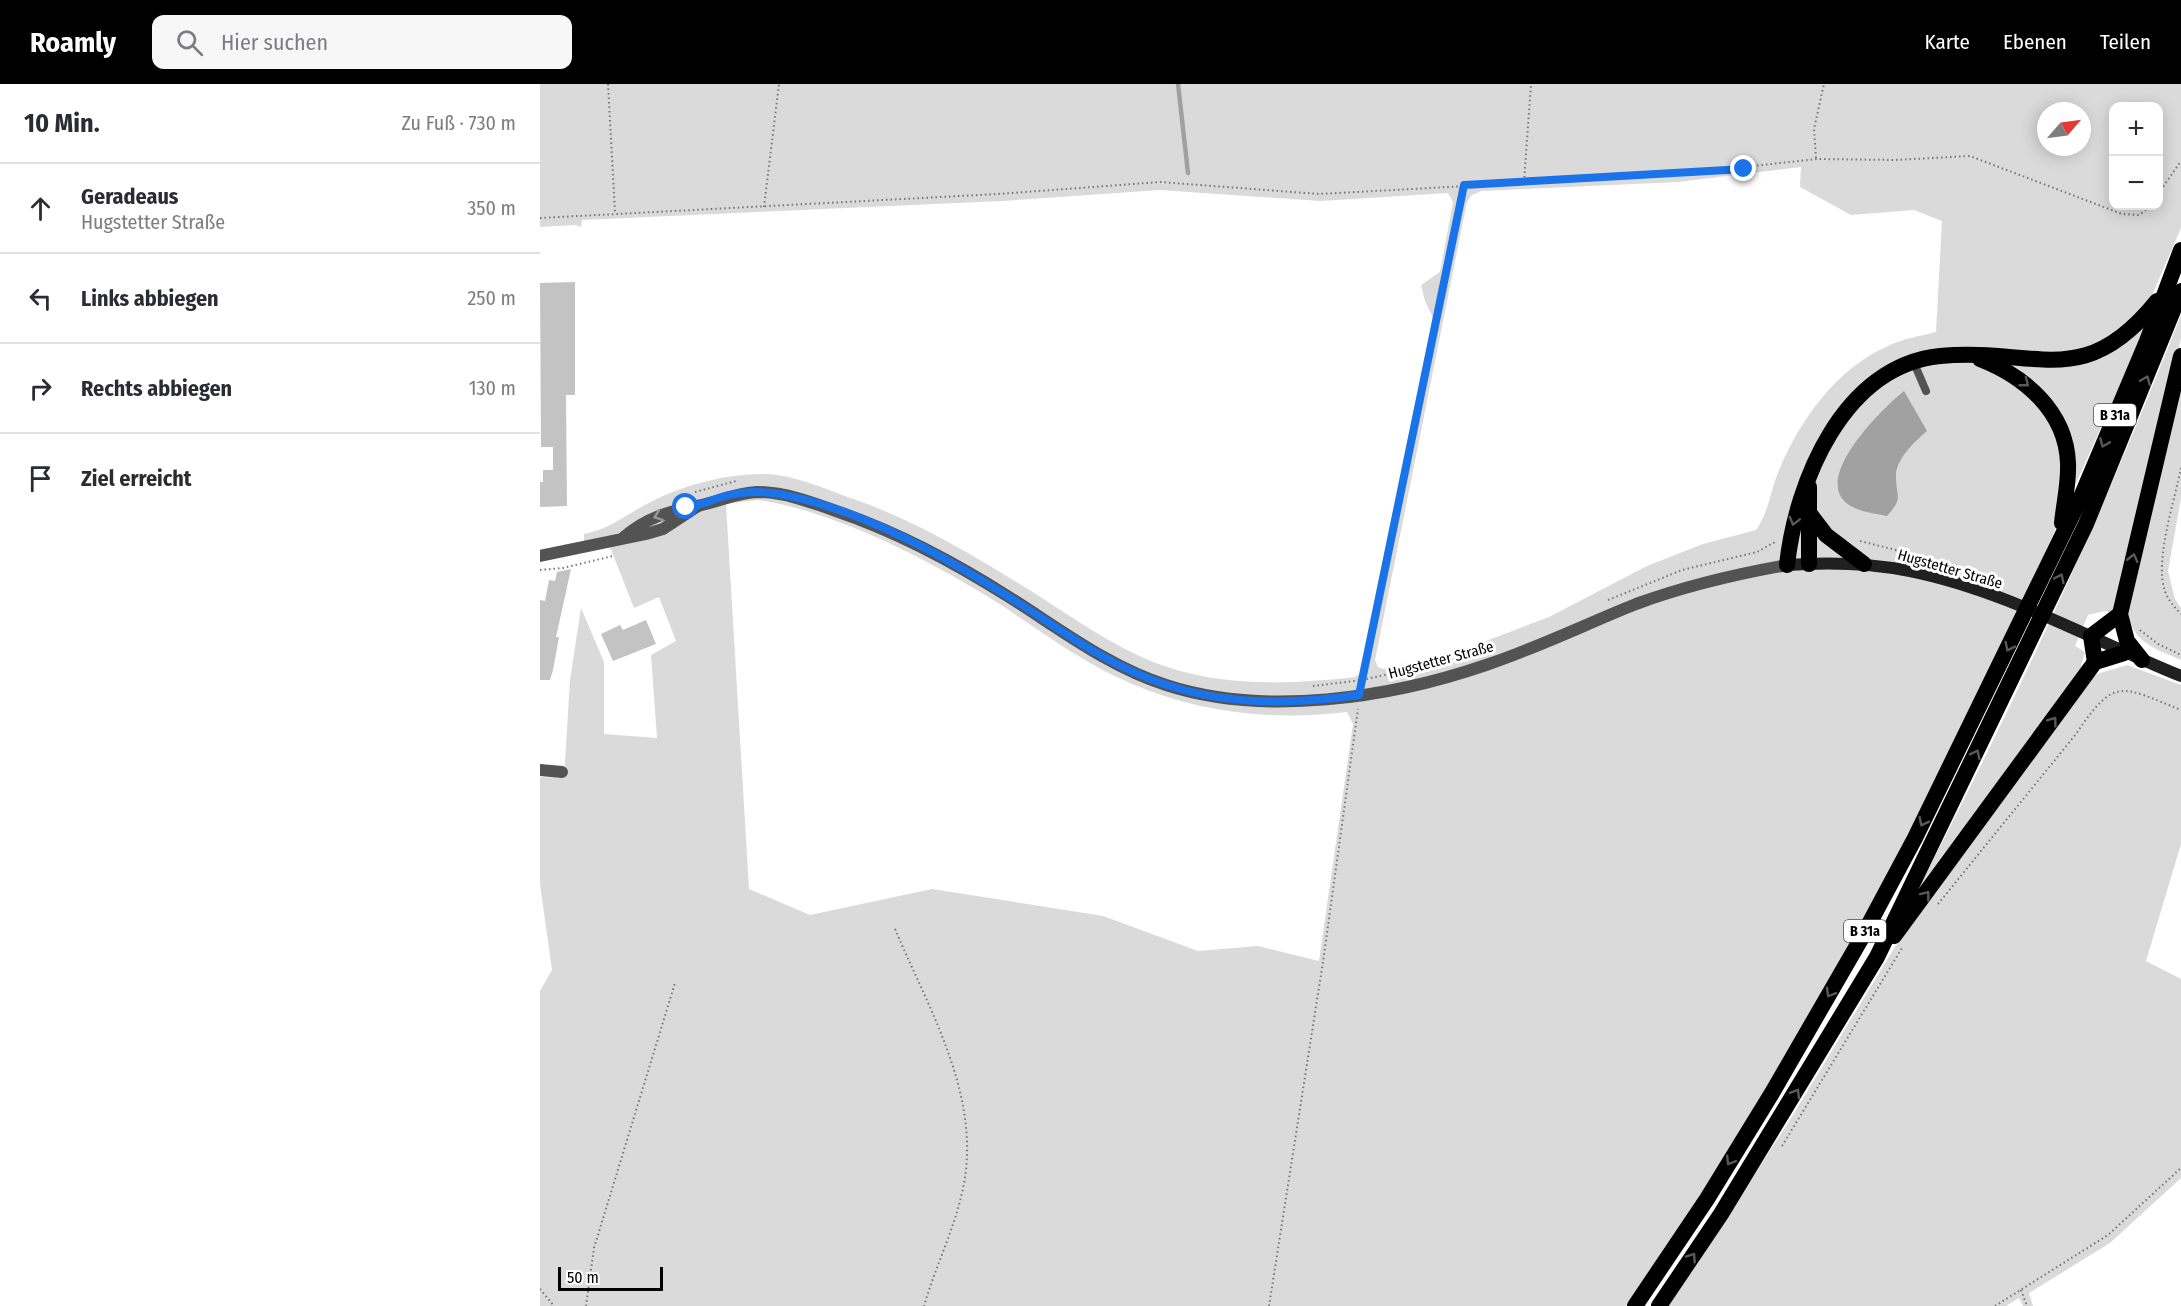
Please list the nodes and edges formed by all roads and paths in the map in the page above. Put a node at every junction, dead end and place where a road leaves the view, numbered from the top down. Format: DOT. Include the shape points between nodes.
graph roads {
  1 [pos="608,84"];
  2 [pos="779,84"];
  3 [pos="1531,84"];
  4 [pos="1824,84"];
  5 [pos="1816,159"];
  6 [pos="2181,161"];
  7 [pos="1524,182"];
  8 [pos="1464,185"];
  9 [pos="2163,187"];
  10 [pos="764,207"];
  11 [pos="2109,209"];
  12 [pos="2112,210"];
  13 [pos="2146,210"];
  14 [pos="615,212"];
  15 [pos="540,218"];
  16 [pos="2181,250"];
  17 [pos="2173,291"];
  18 [pos="2181,356"];
  19 [pos="1973,357"];
  20 [pos="1914,362"];
  21 [pos="1926,391"];
  22 [pos="2181,468"];
  23 [pos="1809,480"];
  24 [pos="1810,514"];
  25 [pos="2061,537"];
  26 [pos="540,556"];
  27 [pos="608,556"];
  28 [pos="1809,564"];
  29 [pos="1864,564"];
  30 [pos="1787,565"];
  31 [pos="540,570"];
  32 [pos="2120,614"];
  33 [pos="2181,614"];
  34 [pos="2082,633"];
  35 [pos="2124,653"];
  36 [pos="2142,660"];
  37 [pos="2095,662"];
  38 [pos="2181,676"];
  39 [pos="1359,695"];
  40 [pos="2181,710"];
  41 [pos="540,770"];
  42 [pos="562,772"];
  43 [pos="1933,910"];
  44 [pos="895,929"];
  45 [pos="1903,948"];
  46 [pos="1876,957"];
  47 [pos="675,983"];
  48 [pos="1777,1154"];
  49 [pos="2181,1168"];
  50 [pos="540,1289"];
  51 [pos="2021,1290"];
  52 [pos="554,1306"];
  53 [pos="586,1306"];
  54 [pos="924,1306"];
  55 [pos="1269,1306"];
  56 [pos="1635,1306"];
  57 [pos="1659,1306"];
  58 [pos="1995,1306"];
  59 [pos="2027,1306"];
  1 -- 14 [label="path"];
  2 -- 10 [label="path"];
  3 -- 7 [label="path"];
  4 -- 5 [label="path" via="1814,129"];
  5 -- 7 [label="path" via="1670,175"];
  5 -- 11 [label="path" via="1970,156"];
  6 -- 9 [label="path"];
  7 -- 8 [label="path"];
  8 -- 10 [label="path" via="1319,194 1160,182"];
  8 -- 39 [label="path"];
  10 -- 14 [label="path"];
  12 -- 13 [label="path" via="2139,215"];
  14 -- 15 [label="path"];
  16 -- 17 [label="highway, B 31a"];
  17 -- 19 [label="highway" via="2130,332 2091,354 2051,361"];
  17 -- 25 [label="highway, B 31a, one-way"];
  46 -- 17 [label="highway, B 31a, one-way" via="2086,524"];
  32 -- 18 [label="highway, one-way"];
  19 -- 20 [label="highway" via="1938,356"];
  19 -- 25 [label="highway, one-way" via="1998,366 2030,387 2054,417 2068,461"];
  20 -- 21 [label="lane"];
  20 -- 23 [label="highway" via="1879,380 1845,413 1819,450"];
  22 -- 33 [label="path" via="2162,563 2164,589"];
  23 -- 24 [label="highway"];
  23 -- 30 [label="highway, one-way" via="1795,514"];
  24 -- 28 [label="highway"];
  24 -- 29 [label="highway" via="1826,535"];
  25 -- 56 [label="highway, B 31a, one-way" via="1951,767 1861,939 1707,1198"];
  26 -- 39 [label="street, Hugstetter Straße" via="624,537 641,522 657,515 740,493 769,493 852,516 933,552 1127,670 1166,685 1250,702 1309,702"];
  27 -- 31 [label="path"];
  28 -- 29 [label="main road, Hugstetter Straße"];
  28 -- 30 [label="main road, Hugstetter Straße"];
  29 -- 34 [label="main road, Hugstetter Straße" via="1918,573 1992,595"];
  30 -- 39 [label="street, Hugstetter Straße" via="1681,589 1484,666"];
  32 -- 34 [label="highway"];
  32 -- 36 [label="highway" via="2127,641"];
  34 -- 35 [label="main road, Hugstetter Straße"];
  34 -- 37 [label="highway"];
  35 -- 36 [label="main road, Hugstetter Straße"];
  35 -- 37 [label="highway"];
  36 -- 38 [label="main road, Hugstetter Straße"];
  46 -- 37 [label="highway, one-way" via="1928,892"];
  39 -- 55 [label="path" via="1323,962"];
  40 -- 43 [label="path" via="2123,689 2108,694 2095,705 2076,734"];
  41 -- 42 [label="street"];
  44 -- 54 [label="path" via="958,1079 967,1132 962,1193"];
  45 -- 48 [label="path"];
  57 -- 46 [label="highway, B 31a, one-way" via="1738,1186"];
  47 -- 53 [label="path" via="594,1248"];
  49 -- 51 [label="path" via="2108,1235"];
  50 -- 52 [label="path"];
  51 -- 58 [label="path"];
  51 -- 59 [label="path"];
}
